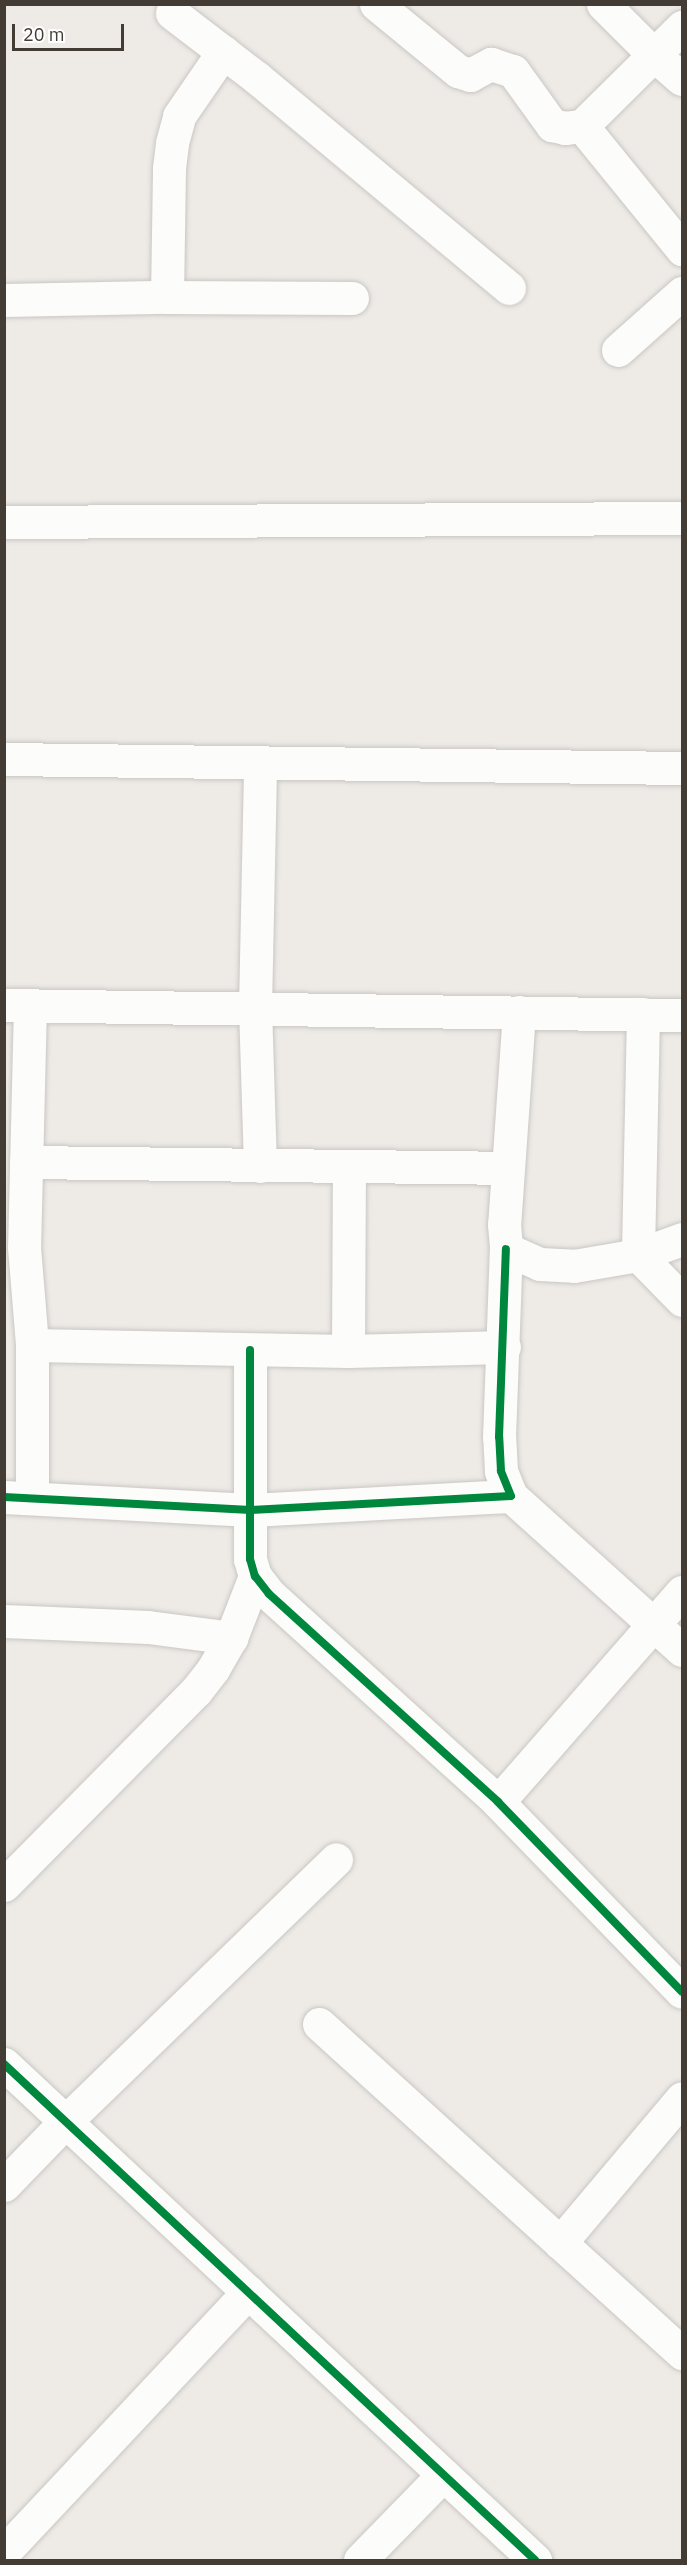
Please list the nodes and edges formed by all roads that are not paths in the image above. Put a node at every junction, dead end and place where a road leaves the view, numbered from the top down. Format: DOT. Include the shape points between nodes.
graph roads {
  1 [pos="376,4"];
  2 [pos="603,4"];
  3 [pos="172,13"];
  4 [pos="682,27"];
  5 [pos="223,52"];
  6 [pos="653,54"];
  7 [pos="682,79"];
  8 [pos="582,126"];
  9 [pos="682,249"];
  10 [pos="509,288"];
  11 [pos="682,293"];
  12 [pos="167,297"];
  13 [pos="352,298"];
  14 [pos="4,300"];
  15 [pos="618,350"];
  16 [pos="682,518"];
  17 [pos="4,522"];
  18 [pos="4,759"];
  19 [pos="260,763"];
  20 [pos="682,768"];
  21 [pos="17,1005"];
  22 [pos="255,1008"];
  23 [pos="519,1012"];
  24 [pos="643,1014"];
  25 [pos="682,1015"];
  26 [pos="26,1162"];
  27 [pos="260,1166"];
  28 [pos="349,1168"];
  29 [pos="508,1168"];
  30 [pos="682,1239"];
  31 [pos="14,1247"];
  32 [pos="506,1249"];
  33 [pos="638,1256"];
  34 [pos="682,1300"];
  35 [pos="32,1345"];
  36 [pos="504,1347"];
  37 [pos="250,1350"];
  38 [pos="348,1351"];
  39 [pos="511,1496"];
  40 [pos="18,1498"];
  41 [pos="251,1510"];
  42 [pos="255,1576"];
  43 [pos="682,1592"];
  44 [pos="4,1622"];
  45 [pos="656,1625"];
  46 [pos="231,1638"];
  47 [pos="682,1650"];
  48 [pos="498,1802"];
  49 [pos="336,1858"];
  50 [pos="4,1885"];
  51 [pos="682,1992"];
  52 [pos="319,2024"];
  53 [pos="4,2064"];
  54 [pos="682,2098"];
  55 [pos="66,2121"];
  56 [pos="4,2185"];
  57 [pos="560,2243"];
  58 [pos="248,2292"];
  59 [pos="682,2354"];
  60 [pos="443,2475"];
  61 [pos="4,2552"];
  62 [pos="360,2560"];
  63 [pos="535,2560"];
  1 -- 8 [label="street" via="458,71 470,75 491,64 503,66 513,71 552,125"];
  2 -- 6 [label="street"];
  3 -- 5 [label="street"];
  4 -- 6 [label="street"];
  5 -- 10 [label="street"];
  5 -- 12 [label="street" via="179,116 172,143 168,168"];
  6 -- 7 [label="street"];
  6 -- 8 [label="street"];
  8 -- 9 [label="street"];
  11 -- 15 [label="street"];
  12 -- 13 [label="street"];
  12 -- 14 [label="street"];
  16 -- 17 [label="street"];
  18 -- 19 [label="street"];
  19 -- 20 [label="street"];
  19 -- 22 [label="street"];
  21 -- 22 [label="street"];
  21 -- 26 [label="street"];
  22 -- 23 [label="street"];
  22 -- 27 [label="street"];
  23 -- 24 [label="street"];
  23 -- 29 [label="street"];
  24 -- 25 [label="street"];
  24 -- 33 [label="street"];
  26 -- 27 [label="street"];
  26 -- 31 [label="street"];
  27 -- 28 [label="street"];
  28 -- 29 [label="street"];
  28 -- 38 [label="street"];
  29 -- 32 [label="street"];
  30 -- 33 [label="street"];
  31 -- 35 [label="street"];
  32 -- 33 [label="street" via="540,1264 574,1266"];
  32 -- 36 [label="street"];
  33 -- 34 [label="street"];
  35 -- 37 [label="street"];
  35 -- 40 [label="street"];
  36 -- 38 [label="street"];
  36 -- 39 [label="street" via="499,1437 501,1471"];
  37 -- 38 [label="street"];
  37 -- 41 [label="street"];
  39 -- 41 [label="street"];
  39 -- 45 [label="street"];
  40 -- 41 [label="street"];
  41 -- 42 [label="street" via="250,1559"];
  42 -- 46 [label="street"];
  42 -- 48 [label="street" via="269,1594"];
  43 -- 45 [label="street"];
  44 -- 46 [label="street" via="148,1627"];
  45 -- 47 [label="street"];
  45 -- 48 [label="street"];
  46 -- 50 [label="street" via="196,1691"];
  48 -- 51 [label="street"];
  49 -- 55 [label="street"];
  52 -- 57 [label="street"];
  53 -- 55 [label="street"];
  54 -- 57 [label="street"];
  55 -- 56 [label="street"];
  55 -- 58 [label="street"];
  57 -- 59 [label="street"];
  58 -- 60 [label="street"];
  58 -- 61 [label="street"];
  60 -- 62 [label="street"];
  60 -- 63 [label="street"];
}
